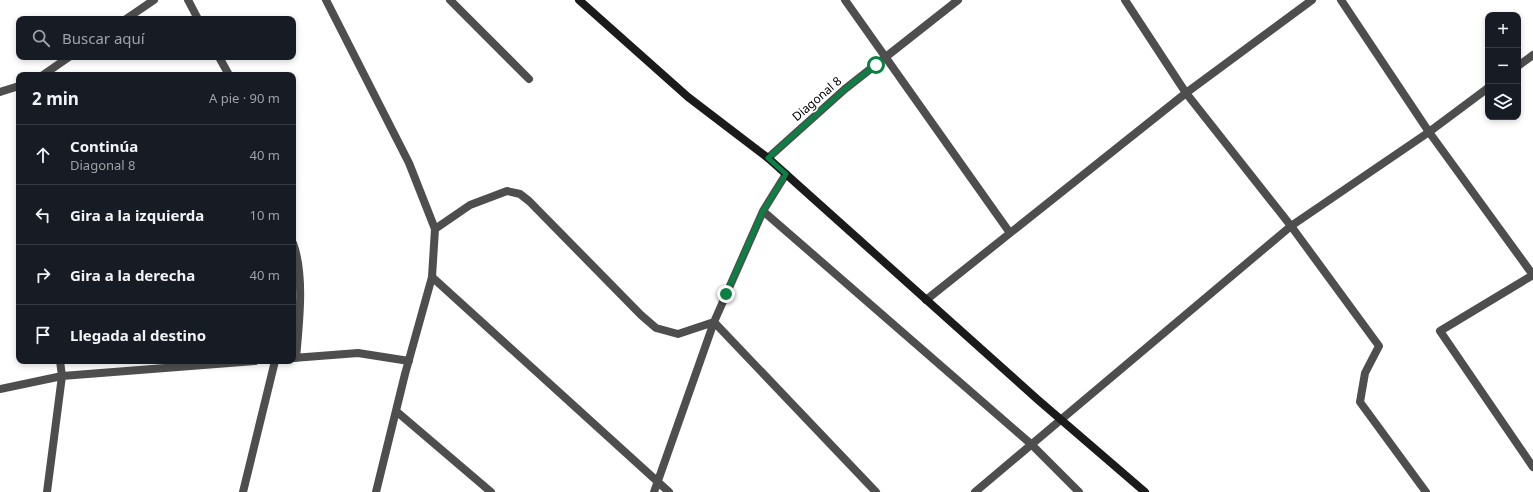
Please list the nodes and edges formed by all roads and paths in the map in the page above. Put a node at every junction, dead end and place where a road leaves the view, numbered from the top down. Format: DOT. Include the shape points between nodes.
graph roads {
  1 [pos="154,0"];
  2 [pos="188,0"];
  3 [pos="326,0"];
  4 [pos="450,0"];
  5 [pos="579,0"];
  6 [pos="845,0"];
  7 [pos="958,0"];
  8 [pos="1125,0"];
  9 [pos="1312,0"];
  10 [pos="1341,0"];
  11 [pos="130,16"];
  12 [pos="196,16"];
  13 [pos="1533,55"];
  14 [pos="886,57"];
  15 [pos="65,60"];
  16 [pos="221,60"];
  17 [pos="1521,64"];
  18 [pos="47,72"];
  19 [pos="227,72"];
  20 [pos="529,79"];
  21 [pos="16,87"];
  22 [pos="1485,90"];
  23 [pos="0,92"];
  24 [pos="1186,93"];
  25 [pos="1429,132"];
  26 [pos="768,158"];
  27 [pos="786,174"];
  28 [pos="763,211"];
  29 [pos="1291,226"];
  30 [pos="435,229"];
  31 [pos="1010,232"];
  32 [pos="296,252"];
  33 [pos="1533,275"];
  34 [pos="432,277"];
  35 [pos="926,300"];
  36 [pos="714,322"];
  37 [pos="296,346"];
  38 [pos="296,358"];
  39 [pos="409,361"];
  40 [pos="60,364"];
  41 [pos="216,364"];
  42 [pos="274,364"];
  43 [pos="62,376"];
  44 [pos="0,387"];
  45 [pos="396,410"];
  46 [pos="1060,419"];
  47 [pos="1031,444"];
  48 [pos="1533,467"];
  49 [pos="658,483"];
  50 [pos="47,492"];
  51 [pos="243,492"];
  52 [pos="376,492"];
  53 [pos="491,492"];
  54 [pos="654,492"];
  55 [pos="669,492"];
  56 [pos="876,492"];
  57 [pos="975,492"];
  58 [pos="1079,492"];
  59 [pos="1145,492"];
  60 [pos="1426,492"];
  1 -- 11 [label="street"];
  2 -- 12 [label="street"];
  3 -- 30 [label="street" via="409,163"];
  4 -- 20 [label="street"];
  5 -- 26 [label="main road" via="688,97"];
  6 -- 14 [label="street"];
  7 -- 14 [label="street, Diagonal 8"];
  8 -- 24 [label="street"];
  9 -- 24 [label="street"];
  10 -- 25 [label="street"];
  13 -- 17 [label="street"];
  14 -- 26 [label="street, Diagonal 8" via="845,89"];
  14 -- 31 [label="street"];
  15 -- 18 [label="street"];
  16 -- 19 [label="street"];
  21 -- 23 [label="street"];
  22 -- 25 [label="street"];
  24 -- 29 [label="street"];
  24 -- 31 [label="street"];
  25 -- 29 [label="street"];
  25 -- 33 [label="street"];
  26 -- 27 [label="main road"];
  27 -- 28 [label="street"];
  27 -- 35 [label="main road"];
  28 -- 36 [label="street"];
  28 -- 47 [label="street"];
  29 -- 46 [label="street"];
  29 -- 60 [label="street" via="1379,346 1365,373 1360,402"];
  30 -- 34 [label="street"];
  30 -- 36 [label="street" via="470,205 507,191 520,194 656,328 678,334"];
  31 -- 35 [label="street"];
  32 -- 37 [label="street" via="300,297"];
  33 -- 48 [label="street" via="1440,331"];
  34 -- 39 [label="street"];
  34 -- 49 [label="street"];
  35 -- 46 [label="main road"];
  36 -- 49 [label="street"];
  36 -- 56 [label="street"];
  38 -- 39 [label="street" via="358,353"];
  39 -- 45 [label="street"];
  40 -- 43 [label="street"];
  41 -- 43 [label="street"];
  42 -- 51 [label="street"];
  43 -- 44 [label="street"];
  43 -- 50 [label="street"];
  45 -- 52 [label="street"];
  45 -- 53 [label="street"];
  46 -- 47 [label="street"];
  46 -- 59 [label="main road"];
  47 -- 57 [label="street"];
  47 -- 58 [label="street"];
  49 -- 54 [label="street"];
  49 -- 55 [label="street"];
}
